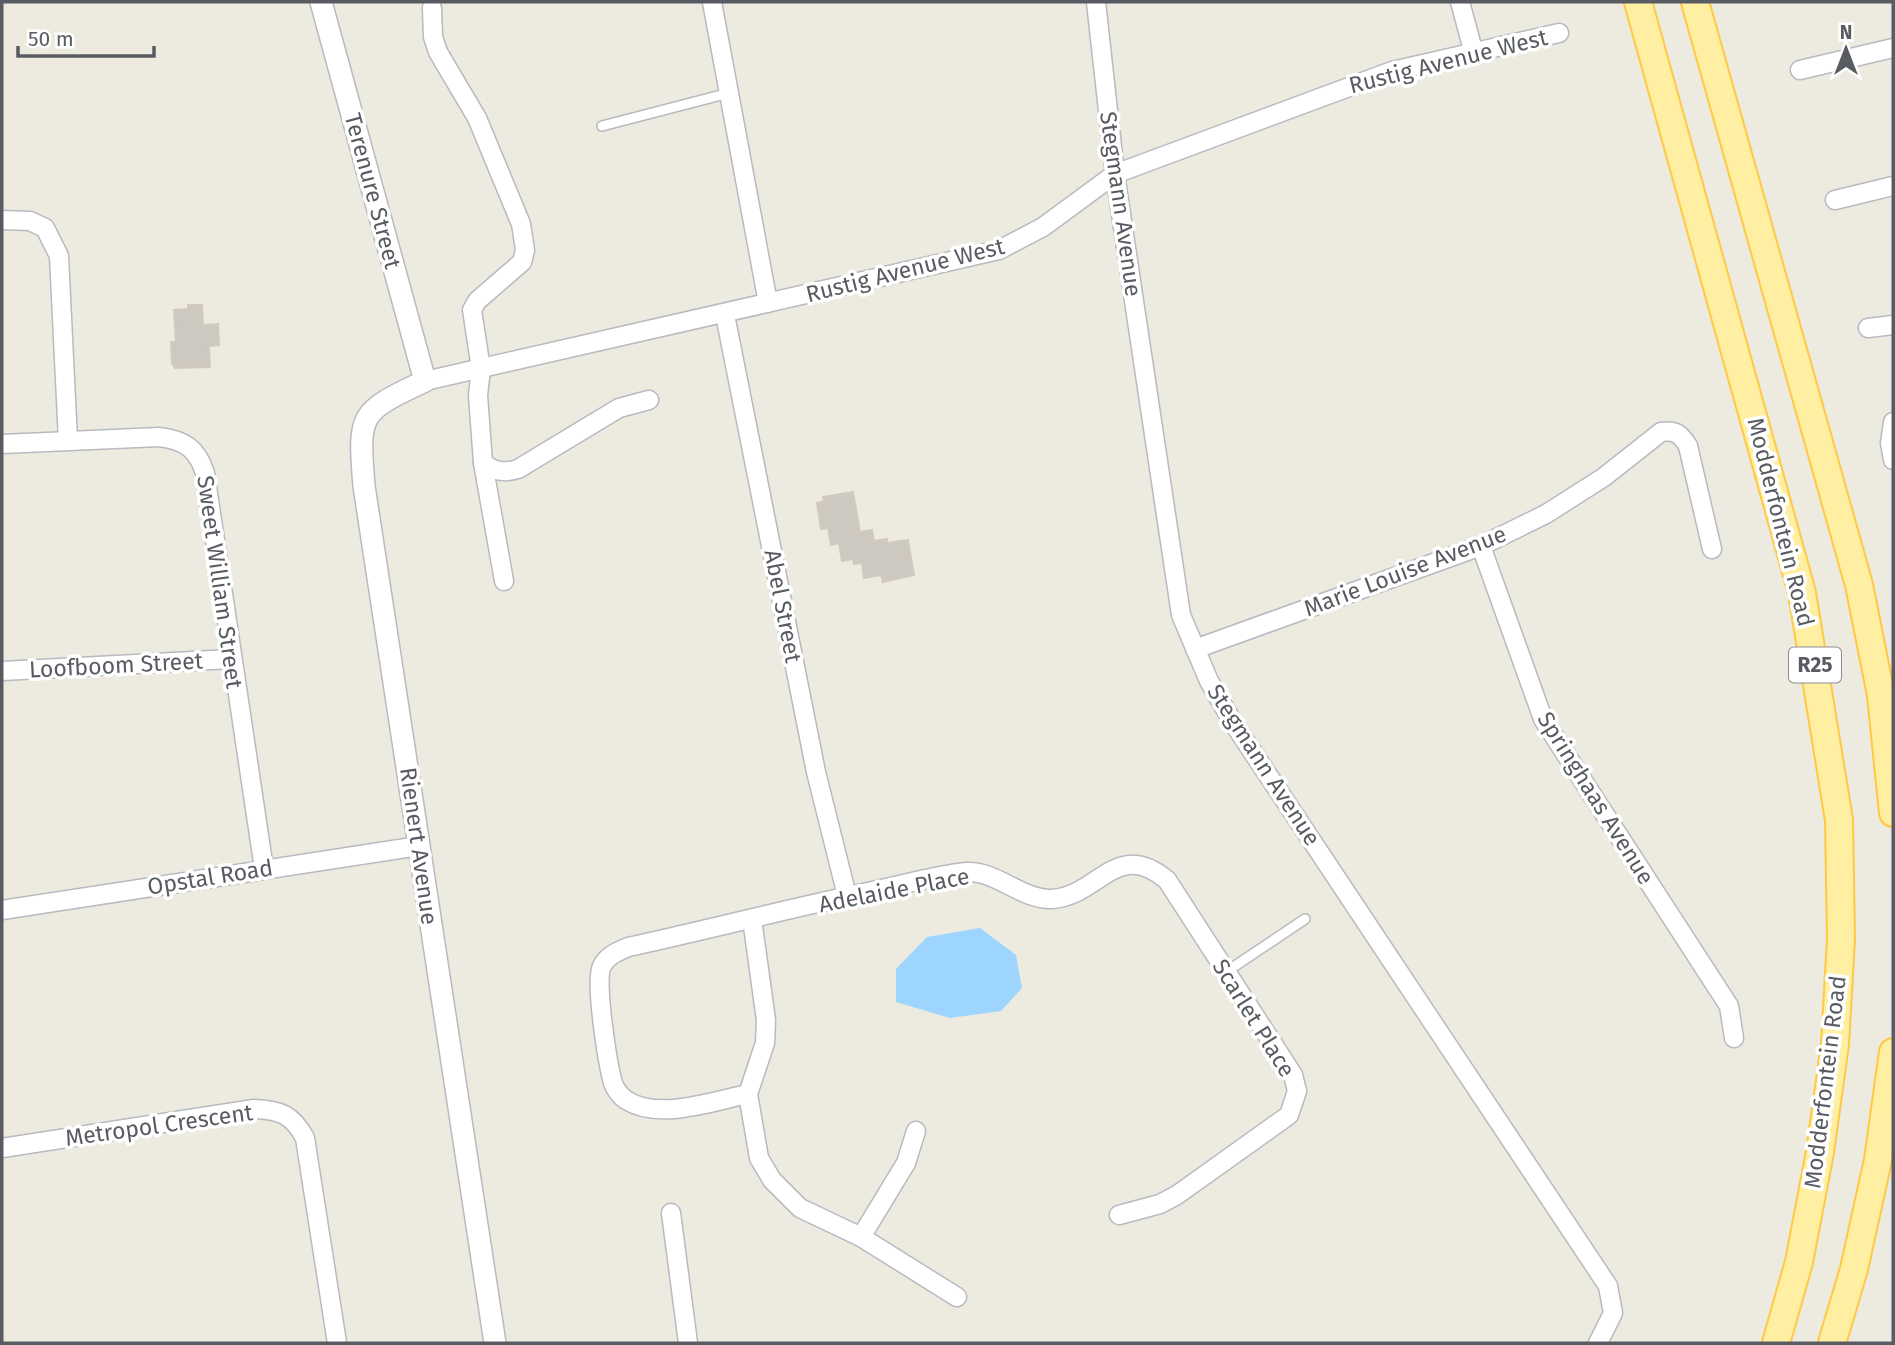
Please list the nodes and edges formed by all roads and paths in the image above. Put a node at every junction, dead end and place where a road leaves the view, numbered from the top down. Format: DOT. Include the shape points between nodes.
graph roads {
  1 [pos="321,2"];
  2 [pos="712,2"];
  3 [pos="1096,2"];
  4 [pos="1460,2"];
  5 [pos="1638,2"];
  6 [pos="1695,2"];
  7 [pos="432,8"];
  8 [pos="1559,33"];
  9 [pos="1893,48"];
  10 [pos="1473,50"];
  11 [pos="1800,70"];
  12 [pos="729,93"];
  13 [pos="601,126"];
  14 [pos="1115,174"];
  15 [pos="1893,186"];
  16 [pos="1835,200"];
  17 [pos="2,220"];
  18 [pos="768,303"];
  19 [pos="725,315"];
  20 [pos="1893,325"];
  21 [pos="1868,328"];
  22 [pos="481,369"];
  23 [pos="425,381"];
  24 [pos="649,400"];
  25 [pos="1893,422"];
  26 [pos="68,441"];
  27 [pos="2,444"];
  28 [pos="1893,460"];
  29 [pos="484,463"];
  30 [pos="1481,546"];
  31 [pos="1712,549"];
  32 [pos="504,581"];
  33 [pos="1195,649"];
  34 [pos="231,659"];
  35 [pos="2,671"];
  36 [pos="1893,813"];
  37 [pos="419,846"];
  38 [pos="264,869"];
  39 [pos="847,896"];
  40 [pos="1033,896"];
  41 [pos="2,910"];
  42 [pos="752,919"];
  43 [pos="1305,919"];
  44 [pos="1226,972"];
  45 [pos="1734,1038"];
  46 [pos="1893,1052"];
  47 [pos="748,1094"];
  48 [pos="916,1132"];
  49 [pos="2,1148"];
  50 [pos="671,1213"];
  51 [pos="1119,1215"];
  52 [pos="861,1237"];
  53 [pos="957,1297"];
  54 [pos="337,1343"];
  55 [pos="495,1343"];
  56 [pos="688,1343"];
  57 [pos="1598,1343"];
  58 [pos="1776,1343"];
  59 [pos="1832,1343"];
  1 -- 23 [label="street, Terenure Street"];
  2 -- 12 [label="street"];
  3 -- 14 [label="street, Stegmann Avenue"];
  4 -- 10 [label="street"];
  5 -- 58 [label="main road, Modderfontein Road / R25" via="1802,593 1839,820 1841,939 1835,1044 1799,1262"];
  6 -- 36 [label="main road, R25" via="1859,585 1881,695"];
  7 -- 22 [label="street" via="438,52 477,118 525,237 522,262 471,310"];
  8 -- 10 [label="street, Rustig Avenue West"];
  9 -- 11 [label="street"];
  10 -- 14 [label="street, Rustig Avenue West" via="1351,85"];
  12 -- 13 [label="lane"];
  12 -- 18 [label="street"];
  14 -- 18 [label="street, Rustig Avenue West" via="1033,234 999,250"];
  14 -- 33 [label="street, Stegmann Avenue" via="1181,615"];
  15 -- 16 [label="street"];
  17 -- 26 [label="street" via="30,221 45,228 59,256"];
  18 -- 19 [label="street, Rustig Avenue West"];
  19 -- 22 [label="street, Rustig Avenue West"];
  19 -- 39 [label="street, Abel Street" via="816,772"];
  20 -- 21 [label="street"];
  22 -- 23 [label="street, Rustig Avenue West"];
  22 -- 29 [label="street" via="478,395"];
  23 -- 37 [label="street, Rienert Avenue" via="381,403 366,418 360,437"];
  24 -- 29 [label="street" via="619,408 511,471 491,469"];
  25 -- 28 [label="street" via="1889,443"];
  26 -- 27 [label="street, Sweet William Street"];
  26 -- 34 [label="street, Sweet William Street" via="159,437 180,439 195,450 205,473"];
  29 -- 32 [label="street"];
  30 -- 31 [label="street, Marie Louise Avenue" via="1546,514 1604,477 1661,432 1671,430 1688,446"];
  30 -- 33 [label="street, Marie Louise Avenue"];
  30 -- 45 [label="street, Springhaas Avenue" via="1543,719 1729,1006"];
  33 -- 57 [label="street, Stegmann Avenue" via="1231,721 1608,1286 1614,1313"];
  34 -- 35 [label="street, Loofboom Street"];
  34 -- 38 [label="street, Sweet William Street"];
  37 -- 38 [label="street, Opstal Road"];
  37 -- 55 [label="street, Rienert Avenue"];
  38 -- 41 [label="street, Opstal Road"];
  39 -- 40 [label="street, Adelaide Place" via="969,872"];
  39 -- 42 [label="street, Adelaide Place"];
  40 -- 44 [label="street, Scarlet Place" via="1065,897 1122,865 1153,869 1167,880"];
  42 -- 47 [label="street" via="766,1020 765,1043"];
  42 -- 47 [label="street, Adelaide Place" via="611,954 601,967 597,984 614,1085 624,1099 640,1107 667,1109"];
  43 -- 44 [label="lane"];
  44 -- 51 [label="street, Scarlet Place" via="1293,1075 1295,1103 1289,1115 1177,1195"];
  46 -- 59 [label="main road" via="1878,1160"];
  47 -- 52 [label="street" via="759,1158 772,1180 800,1208"];
  48 -- 52 [label="street" via="906,1163"];
  49 -- 54 [label="street, Metropol Crescent" via="254,1109 278,1110 295,1119 305,1138"];
  50 -- 56 [label="street"];
  52 -- 53 [label="street"];
}
